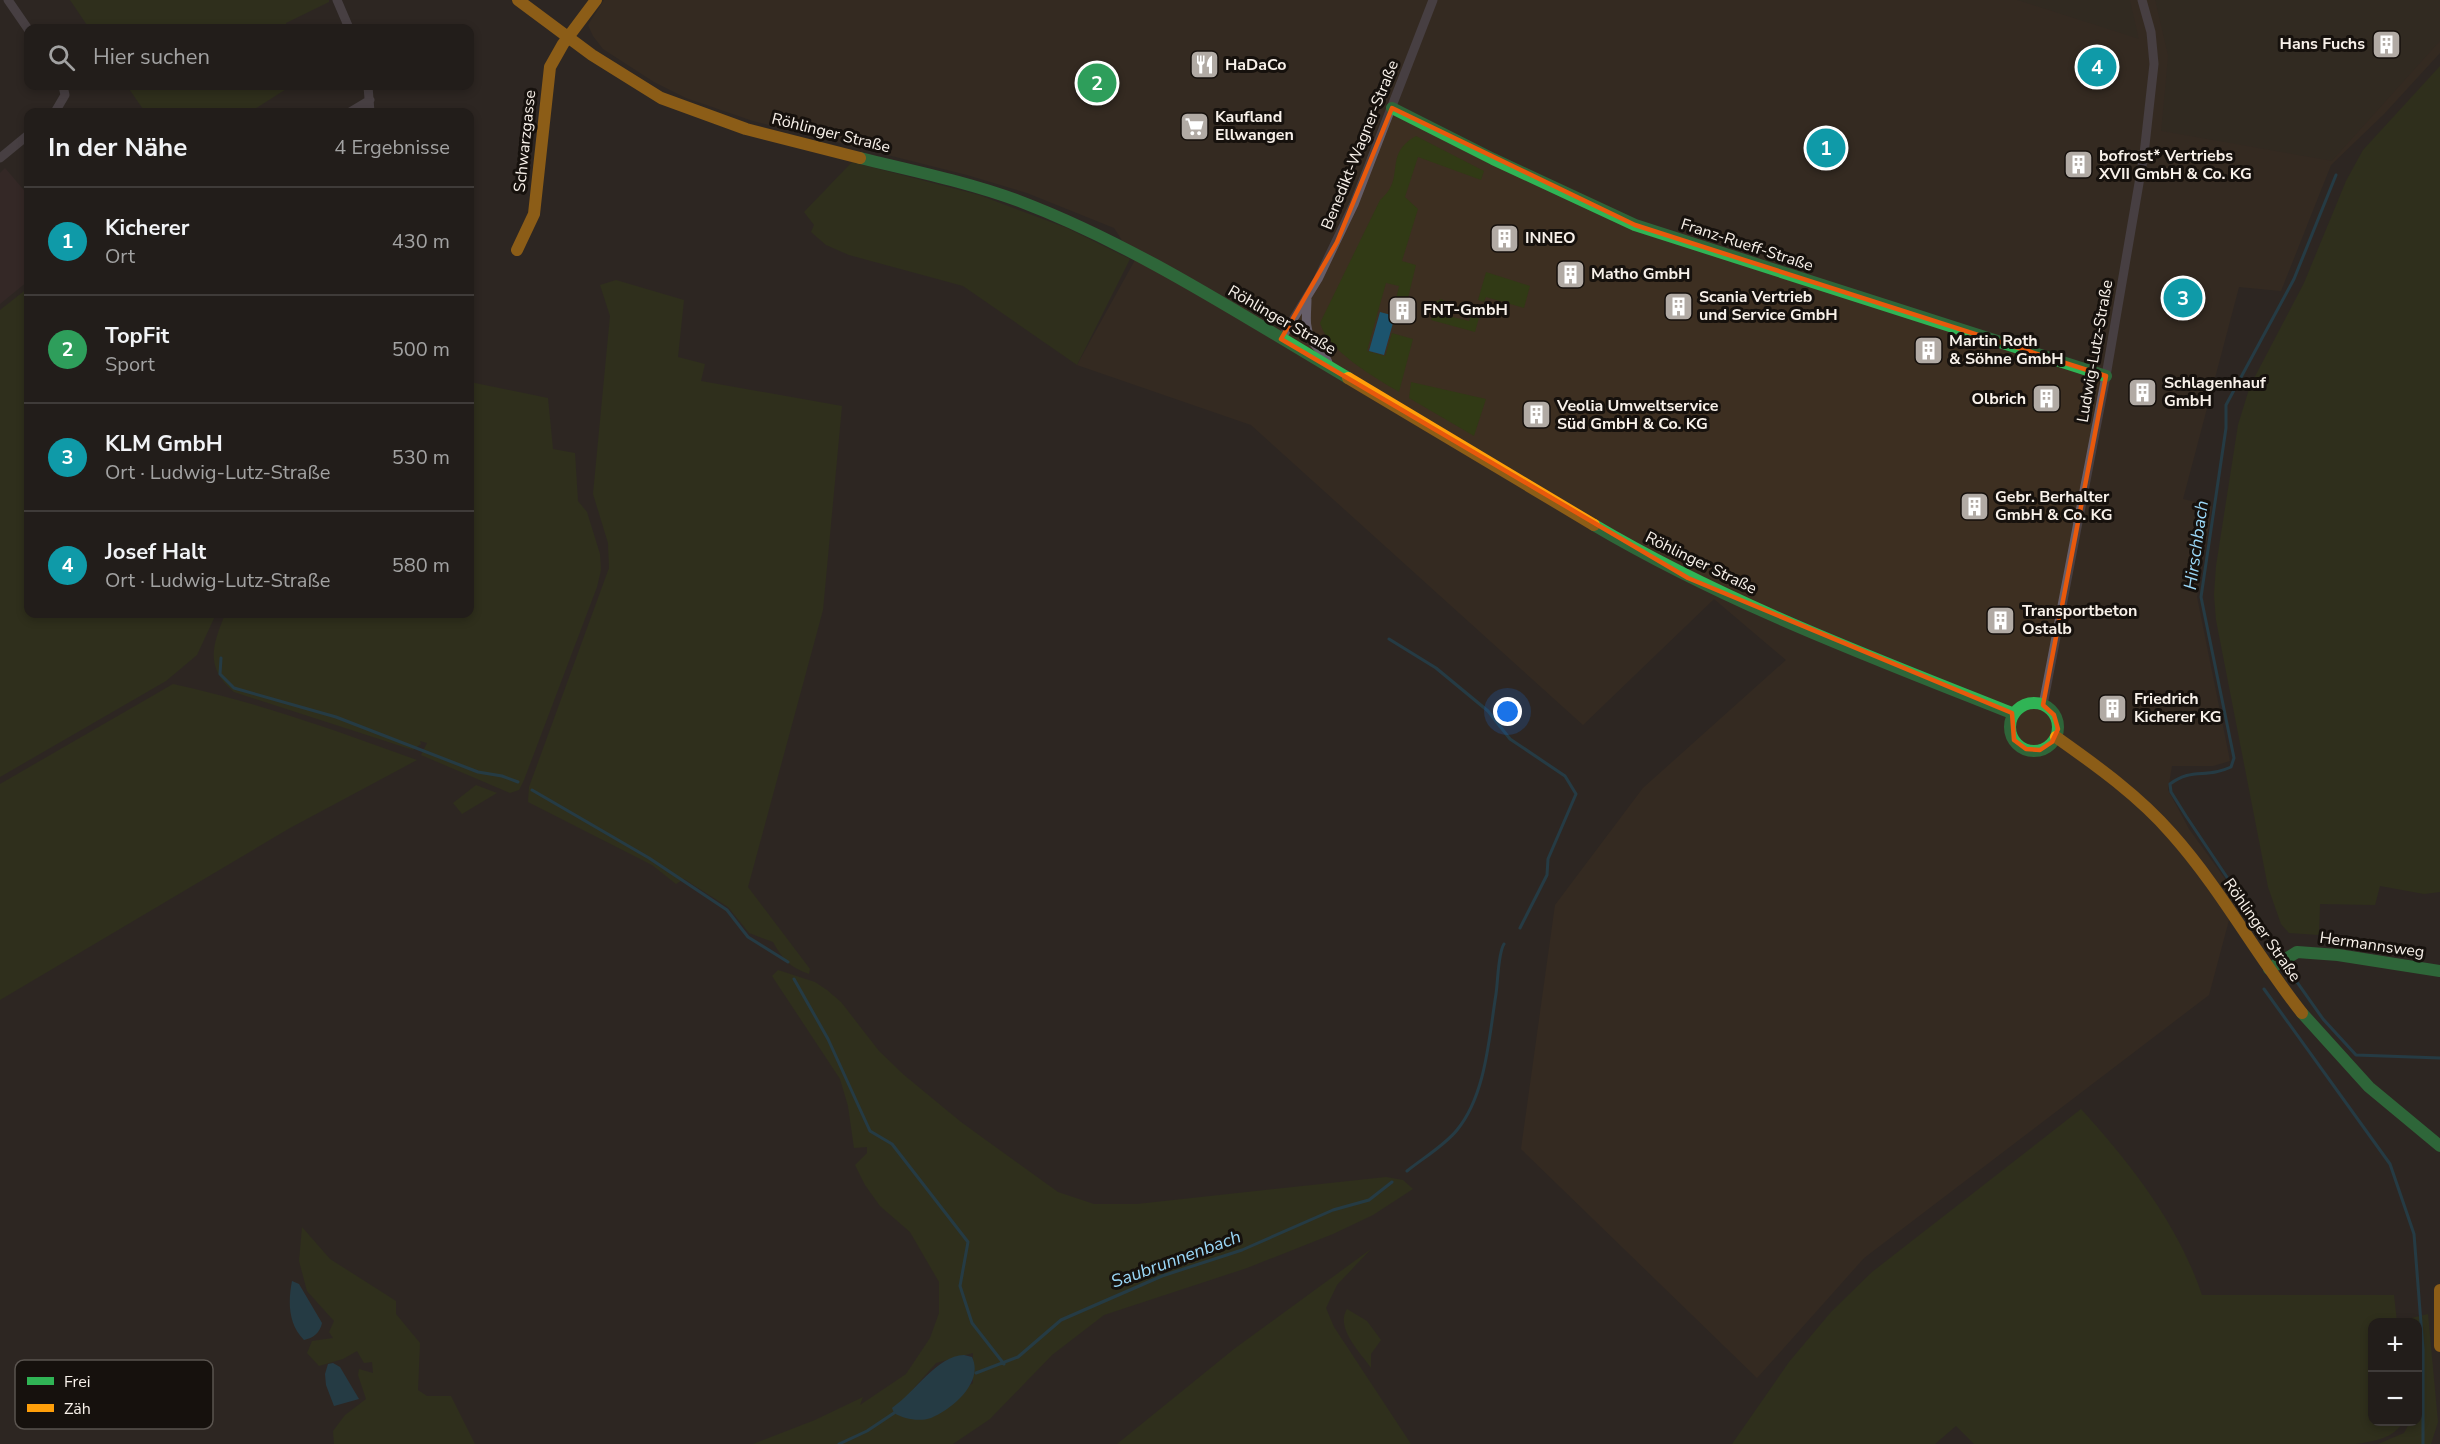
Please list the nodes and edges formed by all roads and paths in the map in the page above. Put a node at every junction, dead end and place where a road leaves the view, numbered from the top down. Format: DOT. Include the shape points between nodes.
graph roads {
  1 [pos="8,0"];
  2 [pos="337,0"];
  3 [pos="518,0"];
  4 [pos="596,0"];
  5 [pos="1433,0"];
  6 [pos="2142,0"];
  7 [pos="25,24"];
  8 [pos="347,24"];
  9 [pos="568,37"];
  10 [pos="64,90"];
  11 [pos="369,90"];
  12 [pos="370,100"];
  13 [pos="57,108"];
  14 [pos="357,108"];
  15 [pos="370,108"];
  16 [pos="1392,108"];
  17 [pos="24,138"];
  18 [pos="0,158"];
  19 [pos="517,250"];
  20 [pos="1307,297"];
  21 [pos="1281,339"];
  22 [pos="1329,367"];
  23 [pos="2106,376"];
  24 [pos="2043,705"];
  25 [pos="2014,714"];
  26 [pos="2056,737"];
  27 [pos="2269,969"];
  28 [pos="2440,971"];
  29 [pos="2440,1146"];
  30 [pos="2440,1290"];
  31 [pos="2440,1346"];
  1 -- 7 [label="street"];
  2 -- 8 [label="street"];
  3 -- 9 [label="street, Röhlinger Straße"];
  4 -- 9 [label="street, Schwarzgasse"];
  5 -- 16 [label="street, Benedikt-Wagner-Straße"];
  6 -- 23 [label="street, Ludwig-Lutz-Straße" via="2153,49 2152,90"];
  9 -- 19 [label="street, Schwarzgasse" via="550,67 534,214"];
  9 -- 21 [label="street, Röhlinger Straße" via="644,90 704,115 964,184 1055,216 1146,260"];
  10 -- 13 [label="street"];
  11 -- 12 [label="street"];
  12 -- 14 [label="street"];
  12 -- 15 [label="street"];
  16 -- 20 [label="street, Benedikt-Wagner-Straße" via="1354,204"];
  16 -- 23 [label="street, Franz-Rueff-Straße" via="1635,225"];
  17 -- 18 [label="street"];
  20 -- 21 [label="street, Benedikt-Wagner-Straße"];
  20 -- 22 [label="street, Benedikt-Wagner-Straße" via="1310,338 1327,356"];
  21 -- 22 [label="street, Röhlinger Straße"];
  22 -- 25 [label="street, Röhlinger Straße" via="1688,578"];
  23 -- 24 [label="street, Ludwig-Lutz-Straße"];
  24 -- 25 [label="street" via="2026,704"];
  24 -- 26 [label="street" via="2054,715"];
  25 -- 26 [label="street" via="2011,734 2019,746 2040,750"];
  26 -- 27 [label="street, Röhlinger Straße" via="2117,779 2157,818 2186,850"];
  27 -- 28 [label="street, Hermannsweg" via="2297,951"];
  27 -- 29 [label="street, Röhlinger Straße" via="2317,1033 2356,1076 2402,1119"];
  30 -- 31 [label="street"];
}
